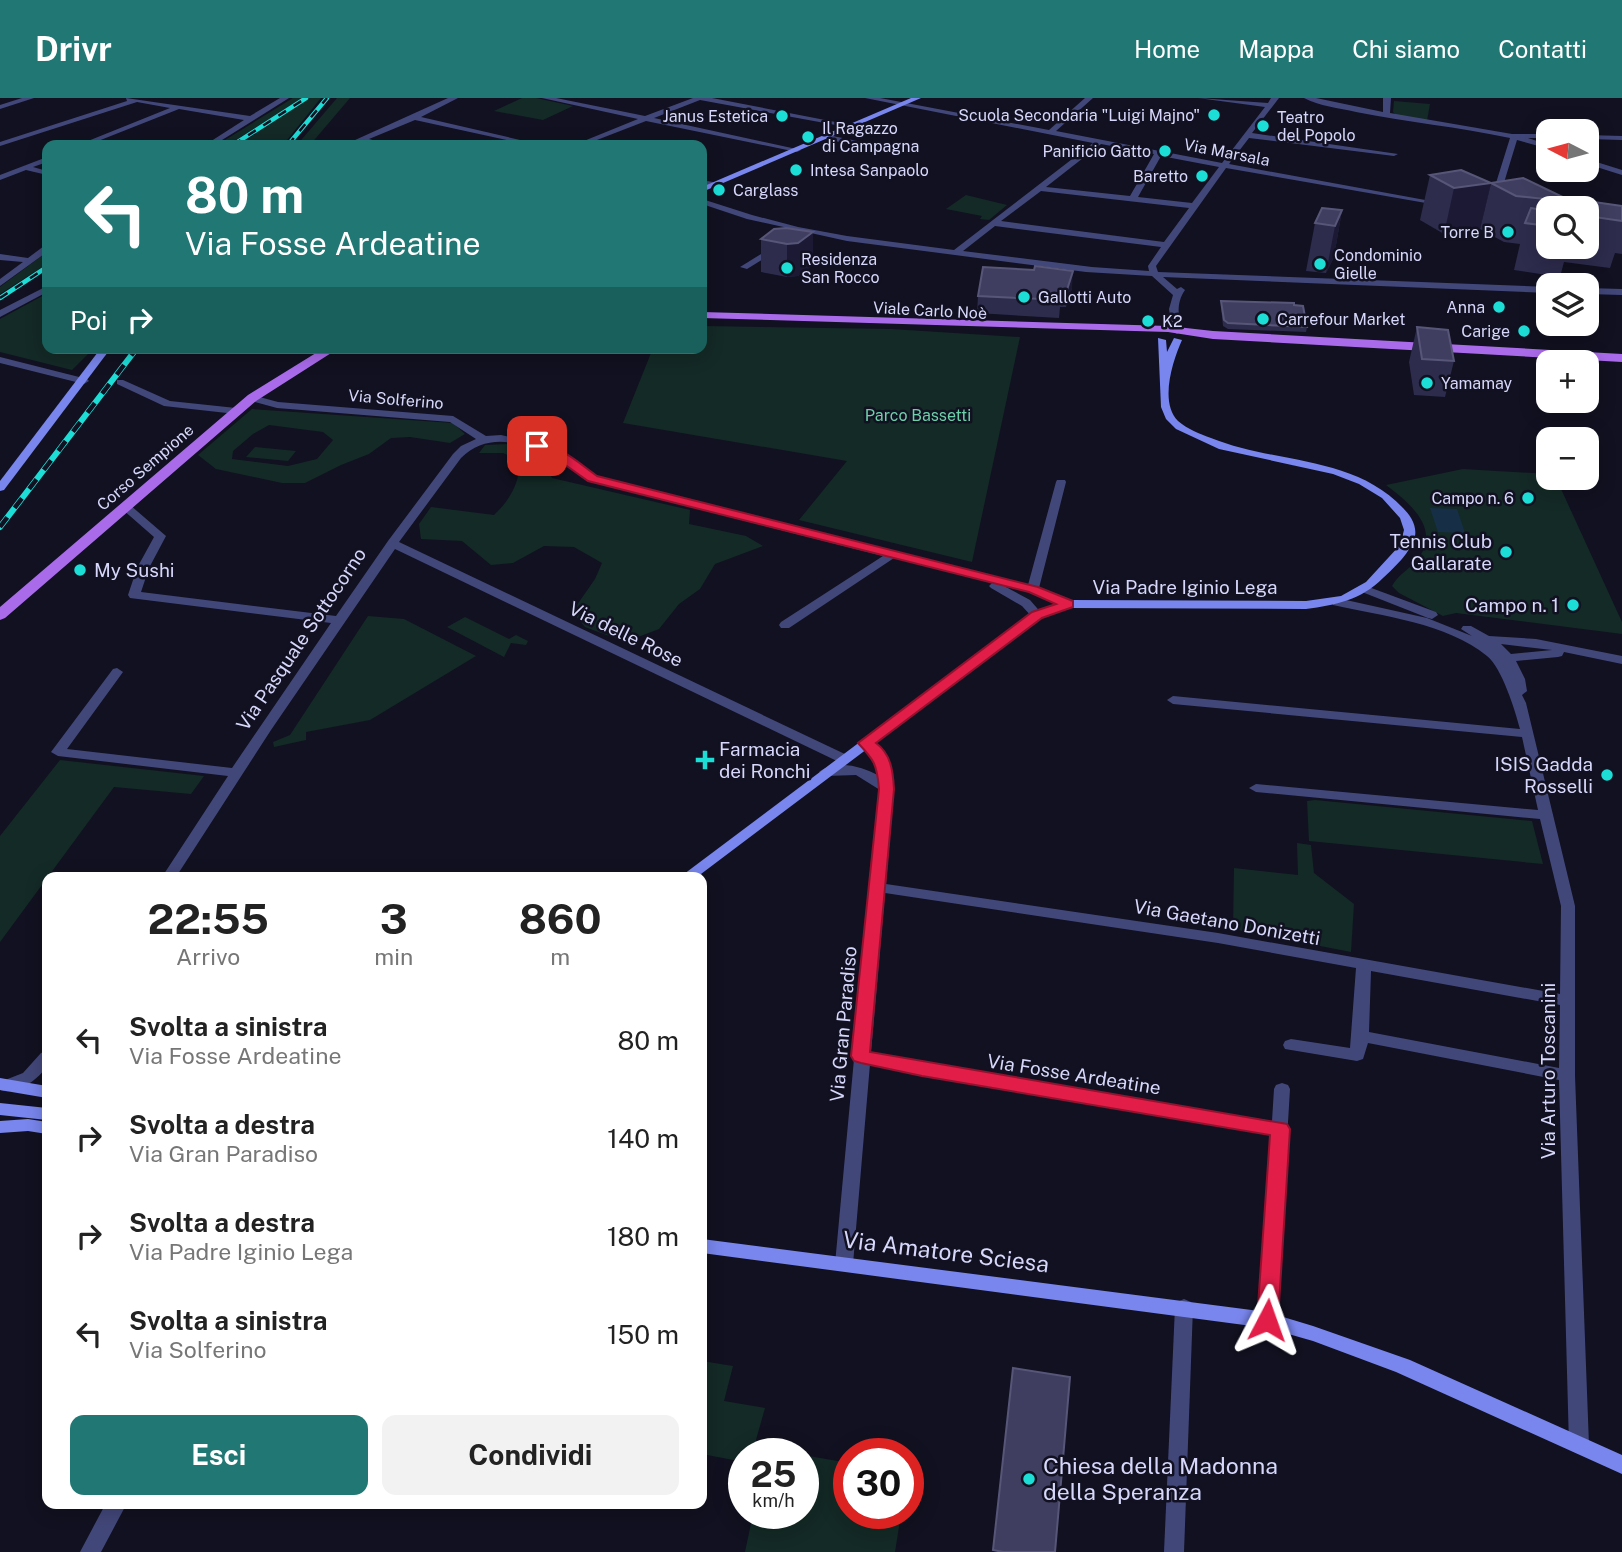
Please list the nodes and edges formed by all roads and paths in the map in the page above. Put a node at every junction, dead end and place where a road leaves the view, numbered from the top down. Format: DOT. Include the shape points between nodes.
graph roads {
  1 [pos="30,98"];
  2 [pos="120,98"];
  3 [pos="285,98"];
  4 [pos="454,98"];
  5 [pos="546,98"];
  6 [pos="700,98"];
  7 [pos="869,98"];
  8 [pos="917,98"];
  9 [pos="1088,98"];
  10 [pos="1202,98"];
  11 [pos="1308,98"];
  12 [pos="1387,98"];
  13 [pos="137,100"];
  14 [pos="1273,102"];
  15 [pos="902,104"];
  16 [pos="0,107"];
  17 [pos="180,107"];
  18 [pos="1386,116"];
  19 [pos="414,118"];
  20 [pos="646,118"];
  21 [pos="252,119"];
  22 [pos="852,127"];
  23 [pos="1050,133"];
  24 [pos="1248,135"];
  25 [pos="1514,136"];
  26 [pos="828,137"];
  27 [pos="1600,137"];
  28 [pos="1532,138"];
  29 [pos="1536,138"];
  30 [pos="1622,138"];
  31 [pos="95,140"];
  32 [pos="217,140"];
  33 [pos="361,140"];
  34 [pos="515,140"];
  35 [pos="591,140"];
  36 [pos="1536,140"];
  37 [pos="1099,142"];
  38 [pos="0,144"];
  39 [pos="869,146"];
  40 [pos="797,150"];
  41 [pos="1159,153"];
  42 [pos="1394,153"];
  43 [pos="42,161"];
  44 [pos="1600,165"];
  45 [pos="1224,166"];
  46 [pos="25,168"];
  47 [pos="42,172"];
  48 [pos="1622,173"];
  49 [pos="0,178"];
  50 [pos="707,183"];
  51 [pos="715,185"];
  52 [pos="707,188"];
  53 [pos="1038,188"];
  54 [pos="1133,198"];
  55 [pos="707,203"];
  56 [pos="1454,205"];
  57 [pos="1194,206"];
  58 [pos="1492,209"];
  59 [pos="994,223"];
  60 [pos="805,230"];
  61 [pos="794,237"];
  62 [pos="783,244"];
  63 [pos="1167,245"];
  64 [pos="42,251"];
  65 [pos="956,252"];
  66 [pos="0,257"];
  67 [pos="27,260"];
  68 [pos="1157,261"];
  69 [pos="744,267"];
  70 [pos="1155,275"];
  71 [pos="1168,275"];
  72 [pos="0,283"];
  73 [pos="1536,289"];
  74 [pos="1599,291"];
  75 [pos="42,292"];
  76 [pos="1622,292"];
  77 [pos="1177,294"];
  78 [pos="0,314"];
  79 [pos="707,314"];
  80 [pos="1173,315"];
  81 [pos="707,320"];
  82 [pos="1159,334"];
  83 [pos="1178,335"];
  84 [pos="102,354"];
  85 [pos="320,355"];
  86 [pos="1622,358"];
  87 [pos="0,360"];
  88 [pos="1622,364"];
  89 [pos="1166,367"];
  90 [pos="83,381"];
  91 [pos="120,382"];
  92 [pos="252,398"];
  93 [pos="236,411"];
  94 [pos="484,439"];
  95 [pos="1061,482"];
  96 [pos="0,488"];
  97 [pos="126,507"];
  98 [pos="392,542"];
  99 [pos="893,554"];
  100 [pos="962,571"];
  101 [pos="1033,590"];
  102 [pos="1366,590"];
  103 [pos="1337,602"];
  104 [pos="1068,604"];
  105 [pos="0,615"];
  106 [pos="1037,615"];
  107 [pos="339,620"];
  108 [pos="785,625"];
  109 [pos="1490,639"];
  110 [pos="1515,641"];
  111 [pos="1584,652"];
  112 [pos="1501,656"];
  113 [pos="1622,660"];
  114 [pos="117,672"];
  115 [pos="1173,700"];
  116 [pos="1527,734"];
  117 [pos="866,743"];
  118 [pos="844,759"];
  119 [pos="826,772"];
  120 [pos="237,773"];
  121 [pos="1256,788"];
  122 [pos="887,789"];
  123 [pos="1548,815"];
  124 [pos="172,872"];
  125 [pos="694,872"];
  126 [pos="877,887"];
  127 [pos="1364,965"];
  128 [pos="1569,1001"];
  129 [pos="1361,1036"];
  130 [pos="1291,1045"];
  131 [pos="861,1056"];
  132 [pos="42,1063"];
  133 [pos="1567,1076"];
  134 [pos="2,1088"];
  135 [pos="1282,1089"];
  136 [pos="42,1092"];
  137 [pos="42,1099"];
  138 [pos="0,1108"];
  139 [pos="42,1113"];
  140 [pos="0,1127"];
  141 [pos="42,1127"];
  142 [pos="1280,1129"];
  143 [pos="707,1247"];
  144 [pos="844,1264"];
  145 [pos="1184,1307"];
  146 [pos="1267,1320"];
  147 [pos="1579,1445"];
  148 [pos="1622,1465"];
  149 [pos="114,1509"];
  150 [pos="90,1552"];
  151 [pos="1174,1552"];
  1 -- 16 [label="street"];
  2 -- 13 [label="street"];
  3 -- 21 [label="street"];
  4 -- 19 [label="street"];
  5 -- 20 [label="street"];
  6 -- 20 [label="street"];
  6 -- 22 [label="street"];
  7 -- 15 [label="street, Via Marsala"];
  8 -- 15 [label="street"];
  9 -- 23 [label="street"];
  10 -- 14 [label="street"];
  11 -- 18 [label="street"];
  12 -- 18 [label="street"];
  13 -- 17 [label="street"];
  13 -- 38 [label="street"];
  14 -- 24 [label="street"];
  15 -- 22 [label="street"];
  15 -- 23 [label="street, Via Marsala"];
  17 -- 21 [label="street"];
  17 -- 31 [label="street"];
  18 -- 25 [label="street"];
  19 -- 33 [label="street"];
  19 -- 34 [label="street"];
  20 -- 35 [label="street"];
  20 -- 40 [label="street"];
  21 -- 32 [label="street"];
  22 -- 26 [label="street"];
  23 -- 37 [label="street, Via Marsala"];
  24 -- 42 [label="street"];
  24 -- 45 [label="street"];
  25 -- 28 [label="street"];
  25 -- 58 [label="street"];
  26 -- 39 [label="street"];
  26 -- 40 [label="street"];
  27 -- 30 [label="street"];
  28 -- 29 [label="street"];
  28 -- 36 [label="street"];
  37 -- 41 [label="street, Via Marsala"];
  37 -- 53 [label="street"];
  40 -- 51 [label="street"];
  41 -- 45 [label="street, Via Marsala"];
  41 -- 54 [label="street"];
  43 -- 46 [label="street"];
  44 -- 48 [label="street"];
  45 -- 56 [label="street, Via Marsala"];
  45 -- 57 [label="street"];
  46 -- 47 [label="street"];
  46 -- 49 [label="street"];
  50 -- 51 [label="street"];
  51 -- 52 [label="street"];
  53 -- 54 [label="street"];
  53 -- 59 [label="street"];
  54 -- 57 [label="street"];
  55 -- 60 [label="street"];
  57 -- 63 [label="street"];
  59 -- 63 [label="street"];
  59 -- 65 [label="street"];
  60 -- 61 [label="street"];
  60 -- 65 [label="street"];
  62 -- 69 [label="street"];
  63 -- 68 [label="street"];
  64 -- 67 [label="street"];
  65 -- 70 [label="street" via="1127,276"];
  66 -- 67 [label="street"];
  67 -- 72 [label="street"];
  68 -- 70 [label="street"];
  68 -- 71 [label="street"];
  70 -- 71 [label="street"];
  70 -- 77 [label="street"];
  71 -- 73 [label="street"];
  71 -- 77 [label="street" via="1180,287"];
  74 -- 76 [label="street"];
  75 -- 78 [label="street"];
  77 -- 80 [label="street"];
  79 -- 82 [label="main road, Viale Carlo Noè" via="959,321"];
  80 -- 82 [label="street"];
  80 -- 83 [label="street"];
  81 -- 82 [label="main road, Viale Carlo Noè"];
  82 -- 83 [label="main road, Viale Carlo Noè"];
  82 -- 89 [label="street, Via Padre Iginio Lega"];
  83 -- 86 [label="main road, Viale Carlo Noè"];
  83 -- 88 [label="main road, Viale Carlo Noè"];
  83 -- 89 [label="street, Via Padre Iginio Lega"];
  84 -- 90 [label="street"];
  85 -- 92 [label="main road, Corso Sempione"];
  87 -- 90 [label="street"];
  89 -- 102 [label="street, Via Padre Iginio Lega" via="1167,410 1188,432 1227,449 1356,479 1398,506 1408,520 1409,539"];
  90 -- 96 [label="street"];
  91 -- 93 [label="street" via="168,404"];
  92 -- 93 [label="main road, Corso Sempione"];
  92 -- 94 [label="street, Via Solferino" via="277,405 453,419"];
  93 -- 97 [label="main road, Corso Sempione"];
  94 -- 98 [label="street, Via Pasquale Sottocorno" via="457,456"];
  94 -- 99 [label="street, Via Solferino" via="537,446 593,479"];
  95 -- 101 [label="street"];
  97 -- 105 [label="main road, Corso Sempione"];
  97 -- 107 [label="street" via="160,536 134,596"];
  98 -- 107 [label="street, Via Pasquale Sottocorno"];
  98 -- 118 [label="street, Via delle Rose"];
  99 -- 100 [label="street, Via Solferino"];
  99 -- 108 [label="street"];
  100 -- 101 [label="street, Via Solferino"];
  100 -- 106 [label="street, Via Solferino" via="1004,590"];
  101 -- 104 [label="street, Via Solferino"];
  102 -- 103 [label="street, Via Padre Iginio Lega"];
  102 -- 109 [label="street"];
  103 -- 104 [label="street, Via Padre Iginio Lega"];
  103 -- 112 [label="street" via="1423,621"];
  104 -- 106 [label="street, Via Padre Iginio Lega"];
  106 -- 117 [label="street, Via Padre Iginio Lega"];
  107 -- 120 [label="street, Via Pasquale Sottocorno"];
  109 -- 110 [label="street"];
  109 -- 112 [label="street"];
  110 -- 111 [label="street"];
  110 -- 112 [label="street"];
  111 -- 112 [label="street"];
  111 -- 113 [label="street"];
  112 -- 116 [label="street, Via Arturo Toscanini"];
  114 -- 120 [label="street" via="58,752"];
  115 -- 116 [label="street"];
  116 -- 123 [label="street, Via Arturo Toscanini"];
  117 -- 118 [label="street, Via Padre Iginio Lega"];
  117 -- 122 [label="street, Via Gran Paradiso" via="877,751"];
  118 -- 119 [label="street, Via Padre Iginio Lega"];
  119 -- 122 [label="street" via="864,771"];
  119 -- 125 [label="street, Via Padre Iginio Lega"];
  120 -- 124 [label="street, Via Pasquale Sottocorno"];
  121 -- 123 [label="street"];
  122 -- 126 [label="street, Via Gran Paradiso"];
  123 -- 128 [label="street, Via Arturo Toscanini" via="1568,906"];
  126 -- 127 [label="street, Via Gaetano Donizetti" via="1218,938"];
  126 -- 131 [label="street, Via Gran Paradiso"];
  127 -- 128 [label="street, Via Gaetano Donizetti"];
  127 -- 129 [label="street"];
  128 -- 133 [label="street, Via Arturo Toscanini"];
  129 -- 130 [label="street" via="1357,1055"];
  129 -- 133 [label="street"];
  131 -- 142 [label="street, Via Fosse Ardeatine"];
  131 -- 144 [label="street, Via Gran Paradiso"];
  132 -- 134 [label="street" via="29,1077"];
  133 -- 147 [label="street, Via Arturo Toscanini"];
  134 -- 136 [label="street"];
  134 -- 137 [label="street"];
  135 -- 142 [label="street"];
  138 -- 139 [label="street"];
  140 -- 141 [label="street"];
  142 -- 146 [label="street"];
  143 -- 144 [label="street, Via Amatore Sciesa"];
  144 -- 145 [label="street, Via Amatore Sciesa"];
  145 -- 146 [label="street, Via Amatore Sciesa"];
  145 -- 151 [label="street"];
  146 -- 147 [label="street, Via Amatore Sciesa" via="1329,1336 1394,1361"];
  147 -- 148 [label="street, Via Amatore Sciesa"];
  149 -- 150 [label="street"];
}
